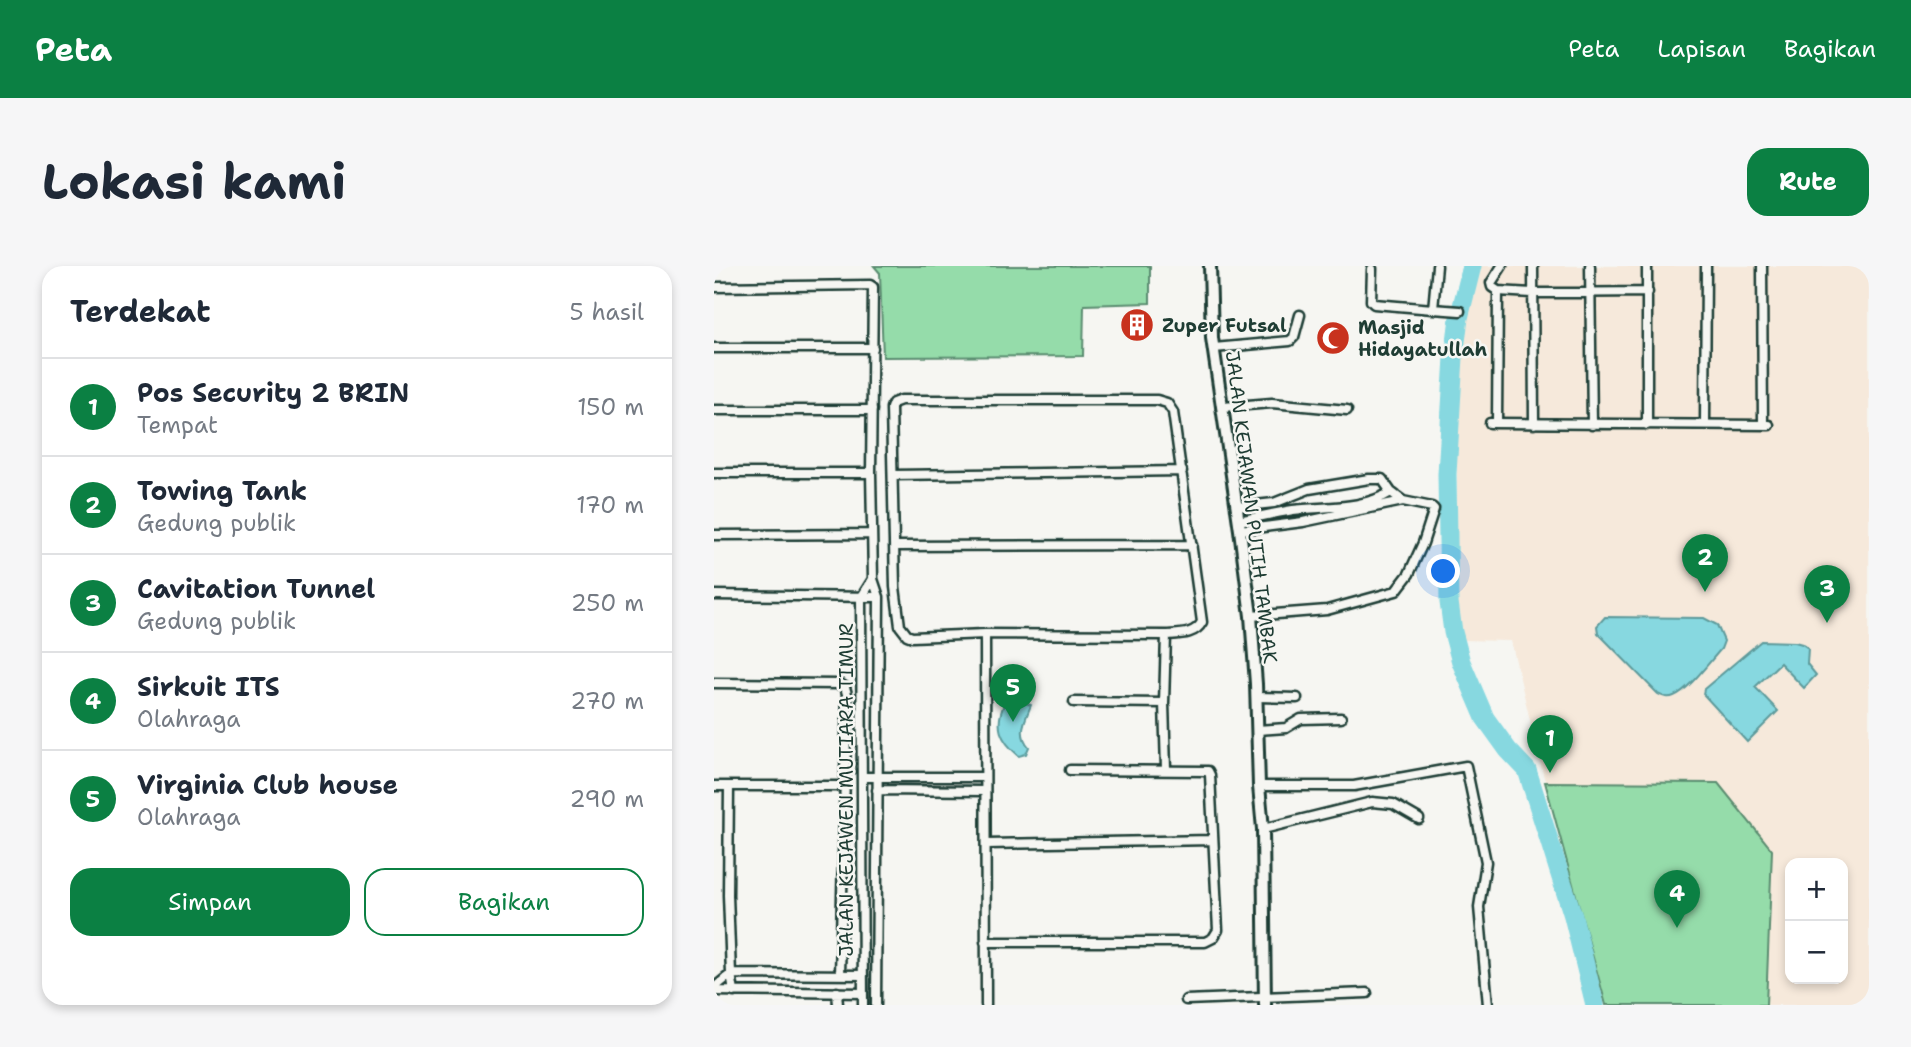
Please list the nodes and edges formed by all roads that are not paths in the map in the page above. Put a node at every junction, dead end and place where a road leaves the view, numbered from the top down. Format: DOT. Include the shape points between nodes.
graph roads {
  1 [pos="1210,266"];
  2 [pos="1437,266"];
  3 [pos="1502,266"];
  4 [pos="1533,266"];
  5 [pos="1590,266"];
  6 [pos="1647,266"];
  7 [pos="1706,266"];
  8 [pos="1762,266"];
  9 [pos="1372,270"];
  10 [pos="714,287"];
  11 [pos="1498,290"];
  12 [pos="1648,292"];
  13 [pos="1532,293"];
  14 [pos="1591,293"];
  15 [pos="1433,309"];
  16 [pos="1460,311"];
  17 [pos="1300,315"];
  18 [pos="714,348"];
  19 [pos="873,348"];
  20 [pos="1214,348"];
  21 [pos="1223,407"];
  22 [pos="714,410"];
  23 [pos="872,410"];
  24 [pos="1347,411"];
  25 [pos="1534,424"];
  26 [pos="1705,424"];
  27 [pos="1592,425"];
  28 [pos="1647,425"];
  29 [pos="1182,471"];
  30 [pos="714,473"];
  31 [pos="871,473"];
  32 [pos="893,475"];
  33 [pos="1391,492"];
  34 [pos="1291,496"];
  35 [pos="1403,501"];
  36 [pos="1236,507"];
  37 [pos="1296,510"];
  38 [pos="1239,526"];
  39 [pos="872,534"];
  40 [pos="714,535"];
  41 [pos="1192,545"];
  42 [pos="894,546"];
  43 [pos="873,579"];
  44 [pos="714,595"];
  45 [pos="861,597"];
  46 [pos="879,597"];
  47 [pos="1251,616"];
  48 [pos="985,634"];
  49 [pos="1166,635"];
  50 [pos="862,650"];
  51 [pos="878,651"];
  52 [pos="714,683"];
  53 [pos="1256,697"];
  54 [pos="1297,698"];
  55 [pos="1074,702"];
  56 [pos="1164,703"];
  57 [pos="1341,718"];
  58 [pos="1257,730"];
  59 [pos="1166,769"];
  60 [pos="1070,770"];
  61 [pos="864,777"];
  62 [pos="877,777"];
  63 [pos="985,777"];
  64 [pos="714,786"];
  65 [pos="729,786"];
  66 [pos="845,786"];
  67 [pos="1259,786"];
  68 [pos="877,790"];
  69 [pos="985,791"];
  70 [pos="1419,819"];
  71 [pos="1263,829"];
  72 [pos="1213,840"];
  73 [pos="987,844"];
  74 [pos="985,942"];
  75 [pos="731,974"];
  76 [pos="840,975"];
  77 [pos="863,975"];
  78 [pos="714,989"];
  79 [pos="734,992"];
  80 [pos="837,992"];
  81 [pos="863,993"];
  82 [pos="1367,993"];
  83 [pos="1186,1000"];
  84 [pos="1265,1002"];
  85 [pos="838,1005"];
  86 [pos="863,1005"];
  87 [pos="876,1005"];
  88 [pos="986,1005"];
  89 [pos="1488,1005"];
  1 -- 20 [label="street, JALAN KEJAWAN PUTIH TAMBAK"];
  2 -- 15 [label="street"];
  3 -- 11 [label="street" via="1490,283"];
  4 -- 13 [label="street"];
  5 -- 14 [label="street"];
  6 -- 12 [label="street"];
  7 -- 26 [label="street"];
  8 -- 26 [label="street" via="1766,424"];
  9 -- 15 [label="street" via="1374,304"];
  10 -- 19 [label="street, JALAN KEJAWEN MUTIARA TIMUR" via="870,285"];
  11 -- 13 [label="street"];
  11 -- 25 [label="street" via="1493,423"];
  12 -- 14 [label="street"];
  12 -- 28 [label="street"];
  13 -- 14 [label="street"];
  13 -- 25 [label="street"];
  14 -- 27 [label="street"];
  15 -- 16 [label="street"];
  17 -- 20 [label="street" via="1290,341"];
  18 -- 19 [label="street"];
  19 -- 23 [label="street, JALAN KEJAWEN MUTIARA TIMUR"];
  20 -- 21 [label="street, JALAN KEJAWAN PUTIH TAMBAK"];
  21 -- 24 [label="street" via="1272,403"];
  21 -- 36 [label="street, JALAN KEJAWAN PUTIH TAMBAK"];
  22 -- 23 [label="street"];
  23 -- 31 [label="street, JALAN KEJAWEN MUTIARA TIMUR"];
  25 -- 27 [label="street"];
  26 -- 28 [label="street"];
  27 -- 28 [label="street"];
  29 -- 32 [label="street"];
  29 -- 32 [label="street" via="1173,412 1167,403 1157,400 901,400 891,408"];
  29 -- 41 [label="street"];
  30 -- 31 [label="street"];
  31 -- 39 [label="street, JALAN KEJAWEN MUTIARA TIMUR"];
  32 -- 42 [label="street"];
  33 -- 34 [label="street" via="1382,479 1369,479"];
  33 -- 35 [label="street"];
  33 -- 37 [label="street" via="1339,507"];
  34 -- 36 [label="street" via="1274,503"];
  34 -- 37 [label="street"];
  35 -- 38 [label="street" via="1303,522"];
  35 -- 47 [label="street" via="1434,509 1409,574 1396,591 1327,610"];
  36 -- 38 [label="street, JALAN KEJAWAN PUTIH TAMBAK"];
  37 -- 38 [label="street"];
  38 -- 47 [label="street, JALAN KEJAWAN PUTIH TAMBAK"];
  39 -- 40 [label="street"];
  39 -- 43 [label="street, JALAN KEJAWEN MUTIARA TIMUR"];
  41 -- 42 [label="street"];
  41 -- 49 [label="street" via="1202,622 1191,632"];
  42 -- 48 [label="street" via="902,629 912,637"];
  43 -- 45 [label="street, JALAN KEJAWEN MUTIARA TIMUR"];
  43 -- 46 [label="street, JALAN KEJAWEN MUTIARA TIMUR"];
  44 -- 45 [label="street"];
  45 -- 46 [label="street"];
  45 -- 50 [label="street, JALAN KEJAWEN MUTIARA TIMUR"];
  46 -- 51 [label="street, JALAN KEJAWEN MUTIARA TIMUR"];
  47 -- 53 [label="street, JALAN KEJAWAN PUTIH TAMBAK"];
  48 -- 49 [label="street"];
  48 -- 63 [label="street"];
  49 -- 56 [label="street"];
  50 -- 51 [label="street"];
  50 -- 61 [label="street, JALAN KEJAWEN MUTIARA TIMUR"];
  51 -- 62 [label="street, JALAN KEJAWEN MUTIARA TIMUR"];
  52 -- 66 [label="street" via="845,687"];
  53 -- 54 [label="street"];
  53 -- 58 [label="street, JALAN KEJAWAN PUTIH TAMBAK"];
  55 -- 56 [label="street"];
  56 -- 59 [label="street"];
  57 -- 58 [label="street" via="1301,719 1286,728"];
  58 -- 67 [label="street, JALAN KEJAWAN PUTIH TAMBAK"];
  59 -- 60 [label="street"];
  59 -- 72 [label="street" via="1205,769 1210,775"];
  61 -- 62 [label="street"];
  61 -- 77 [label="street, JALAN KEJAWEN MUTIARA TIMUR"];
  62 -- 63 [label="street"];
  62 -- 68 [label="street, JALAN KEJAWEN MUTIARA TIMUR"];
  63 -- 69 [label="street"];
  64 -- 65 [label="street"];
  65 -- 66 [label="street"];
  65 -- 75 [label="street"];
  66 -- 76 [label="street"];
  67 -- 71 [label="street, JALAN KEJAWAN PUTIH TAMBAK"];
  67 -- 89 [label="street" via="1354,786 1466,766 1486,862 1479,907"];
  68 -- 69 [label="street"];
  68 -- 87 [label="street, JALAN KEJAWEN MUTIARA TIMUR"];
  69 -- 73 [label="street"];
  70 -- 71 [label="street" via="1393,804 1372,802"];
  71 -- 84 [label="street, JALAN KEJAWAN PUTIH TAMBAK"];
  72 -- 73 [label="street"];
  72 -- 74 [label="street" via="1218,930 1205,942"];
  73 -- 74 [label="street"];
  74 -- 88 [label="street"];
  75 -- 76 [label="street"];
  75 -- 78 [label="street"];
  75 -- 79 [label="street"];
  76 -- 77 [label="street"];
  77 -- 81 [label="street, JALAN KEJAWEN MUTIARA TIMUR"];
  78 -- 79 [label="street"];
  79 -- 80 [label="street"];
  80 -- 81 [label="street"];
  80 -- 85 [label="street"];
  81 -- 86 [label="street, JALAN KEJAWEN MUTIARA TIMUR"];
  82 -- 84 [label="street"];
  83 -- 84 [label="street"];
}
